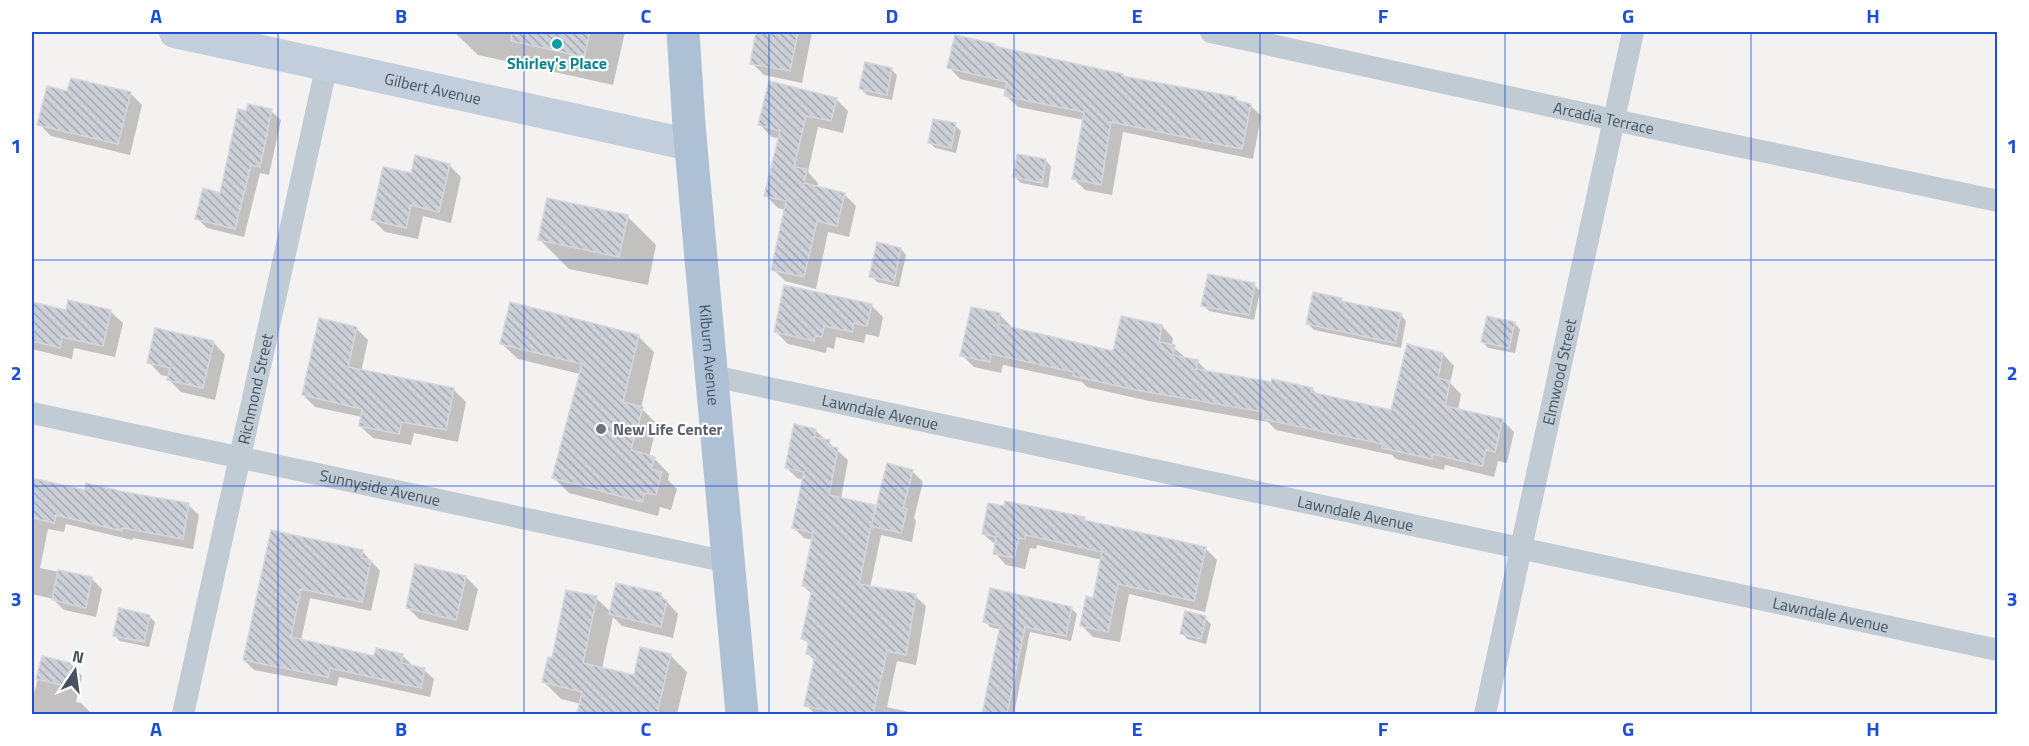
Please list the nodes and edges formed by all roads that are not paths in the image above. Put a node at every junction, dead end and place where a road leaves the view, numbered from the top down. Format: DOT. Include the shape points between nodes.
graph roads {
  1 [pos="175,32"];
  2 [pos="683,32"];
  3 [pos="1211,32"];
  4 [pos="1633,32"];
  5 [pos="327,64"];
  6 [pos="1614,120"];
  7 [pos="691,145"];
  8 [pos="1998,201"];
  9 [pos="713,376"];
  10 [pos="32,413"];
  11 [pos="240,458"];
  12 [pos="1520,547"];
  13 [pos="728,561"];
  14 [pos="1998,650"];
  15 [pos="183,714"];
  16 [pos="742,714"];
  17 [pos="1485,714"];
  1 -- 5 [label="street, Gilbert Avenue"];
  2 -- 7 [label="main road, Kilburn Avenue"];
  3 -- 6 [label="street, Arcadia Terrace"];
  4 -- 6 [label="street, Elmwood Street"];
  5 -- 7 [label="street, Gilbert Avenue"];
  5 -- 11 [label="street, Richmond Street"];
  6 -- 8 [label="street, Arcadia Terrace"];
  6 -- 12 [label="street, Elmwood Street"];
  7 -- 9 [label="main road, Kilburn Avenue"];
  9 -- 12 [label="street, Lawndale Avenue"];
  9 -- 13 [label="main road, Kilburn Avenue"];
  10 -- 11 [label="street, Sunnyside Avenue"];
  11 -- 13 [label="street, Sunnyside Avenue"];
  11 -- 15 [label="street, Richmond Street"];
  12 -- 14 [label="street, Lawndale Avenue"];
  12 -- 17 [label="street, Elmwood Street"];
  13 -- 16 [label="main road, Kilburn Avenue"];
}
